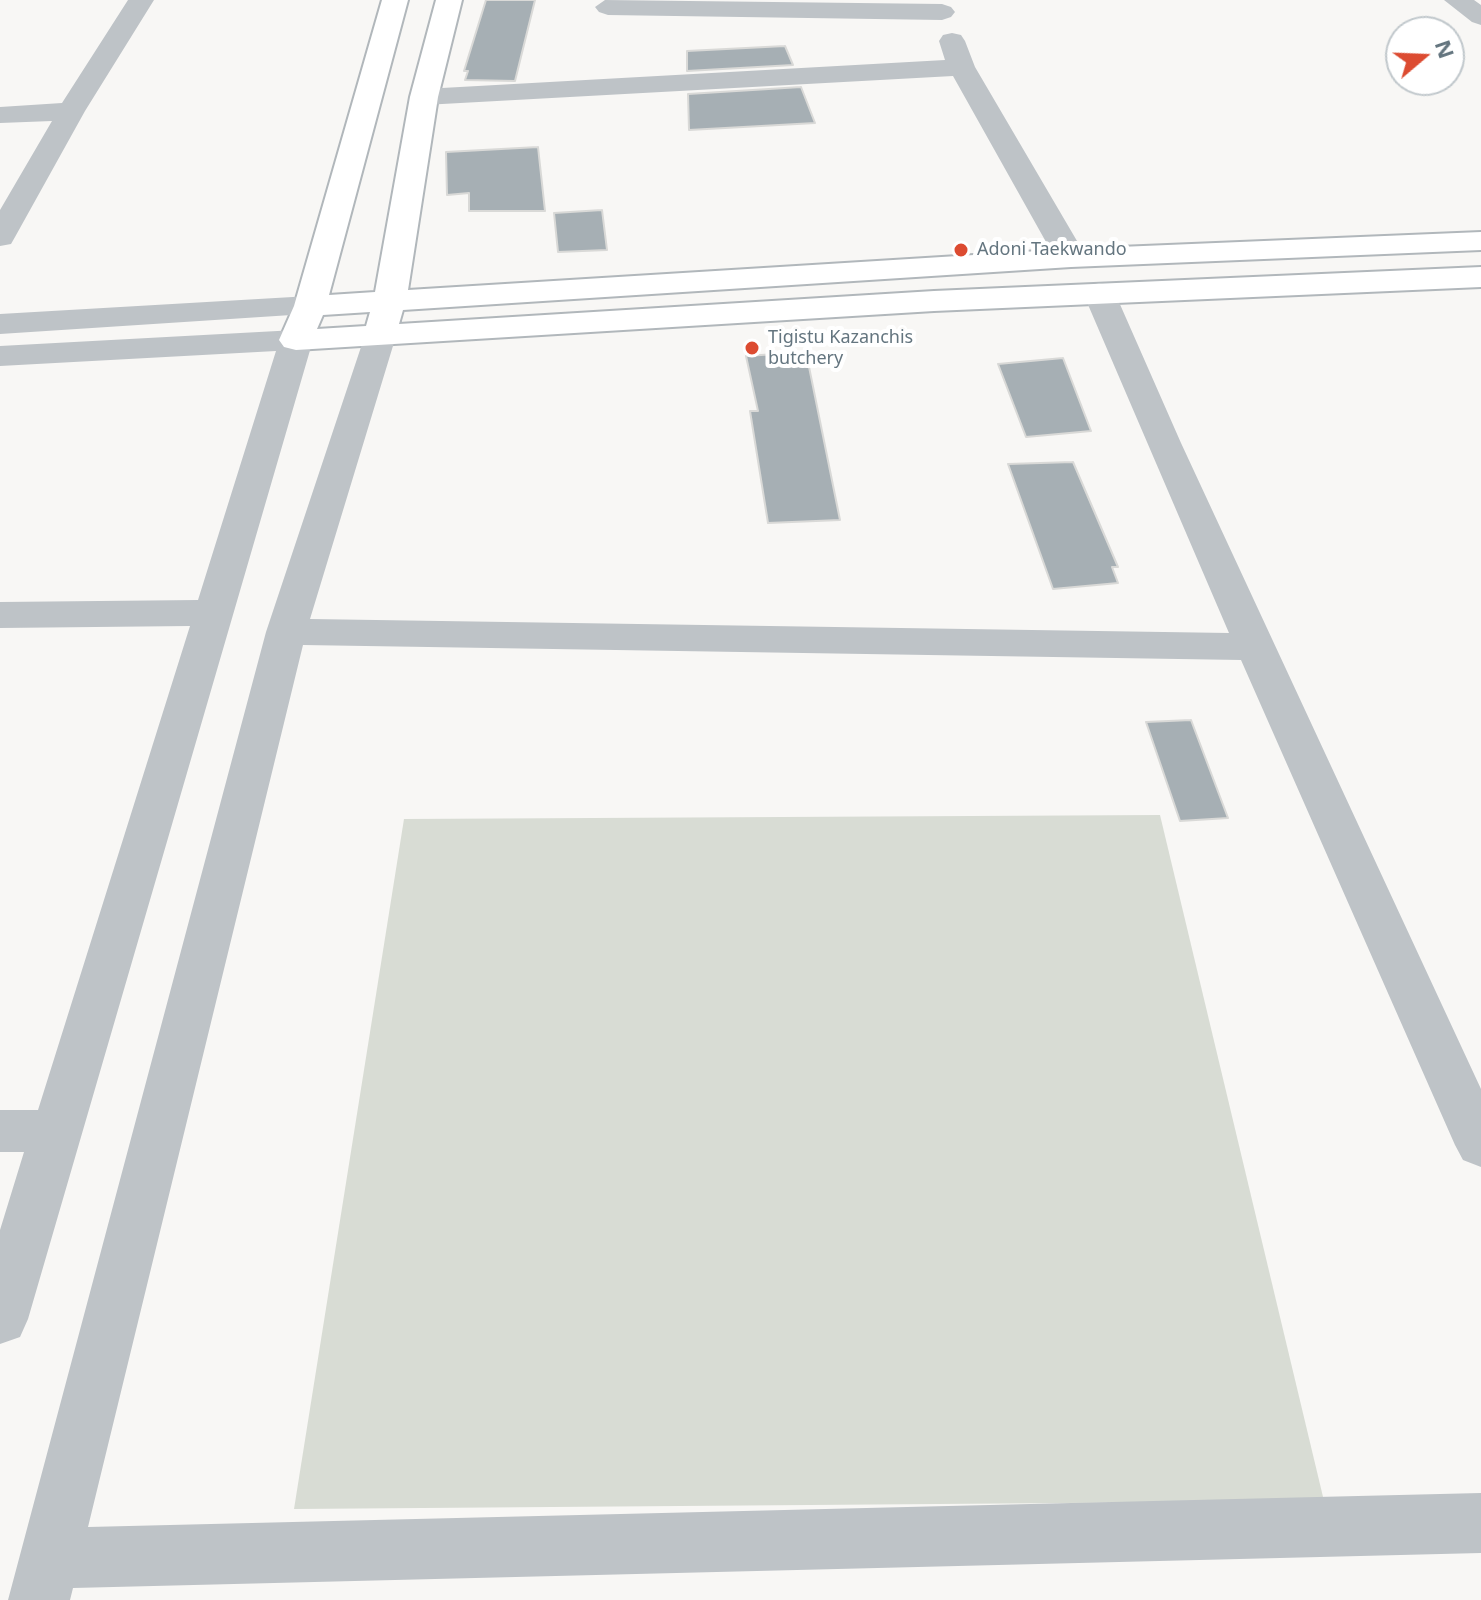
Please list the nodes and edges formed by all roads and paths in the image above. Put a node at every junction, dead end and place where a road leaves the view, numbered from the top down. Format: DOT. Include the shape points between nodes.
graph roads {
  1 [pos="141,0"];
  2 [pos="395,0"];
  3 [pos="449,0"];
  4 [pos="1457,0"];
  5 [pos="941,6"];
  6 [pos="608,7"];
  7 [pos="1481,17"];
  8 [pos="961,67"];
  9 [pos="424,97"];
  10 [pos="71,111"];
  11 [pos="0,115"];
  12 [pos="0,237"];
  13 [pos="1481,241"];
  14 [pos="1071,258"];
  15 [pos="1481,277"];
  16 [pos="1099,293"];
  17 [pos="310,306"];
  18 [pos="384,318"];
  19 [pos="0,324"];
  20 [pos="296,340"];
  21 [pos="0,356"];
  22 [pos="212,613"];
  23 [pos="0,615"];
  24 [pos="286,632"];
  25 [pos="1256,647"];
  26 [pos="0,1131"];
  27 [pos="56,1131"];
  28 [pos="1481,1145"];
  29 [pos="0,1319"];
  30 [pos="1481,1523"];
  31 [pos="44,1579"];
  1 -- 10 [label="street"];
  2 -- 17 [label="main road"];
  3 -- 9 [label="main road"];
  4 -- 7 [label="street"];
  5 -- 6 [label="street"];
  5 -- 8 [label="street"];
  8 -- 9 [label="street"];
  8 -- 14 [label="street"];
  9 -- 18 [label="main road"];
  10 -- 11 [label="street"];
  10 -- 12 [label="street"];
  13 -- 14 [label="main road"];
  14 -- 18 [label="main road"];
  15 -- 16 [label="main road"];
  16 -- 18 [label="main road"];
  16 -- 25 [label="street"];
  17 -- 18 [label="main road"];
  17 -- 19 [label="street"];
  17 -- 20 [label="main road"];
  18 -- 20 [label="main road"];
  18 -- 24 [label="street"];
  20 -- 21 [label="street"];
  20 -- 22 [label="street"];
  22 -- 23 [label="street"];
  22 -- 27 [label="street"];
  24 -- 25 [label="street"];
  24 -- 31 [label="street"];
  25 -- 28 [label="street"];
  26 -- 27 [label="street"];
  27 -- 29 [label="street"];
  30 -- 31 [label="street"];
}
